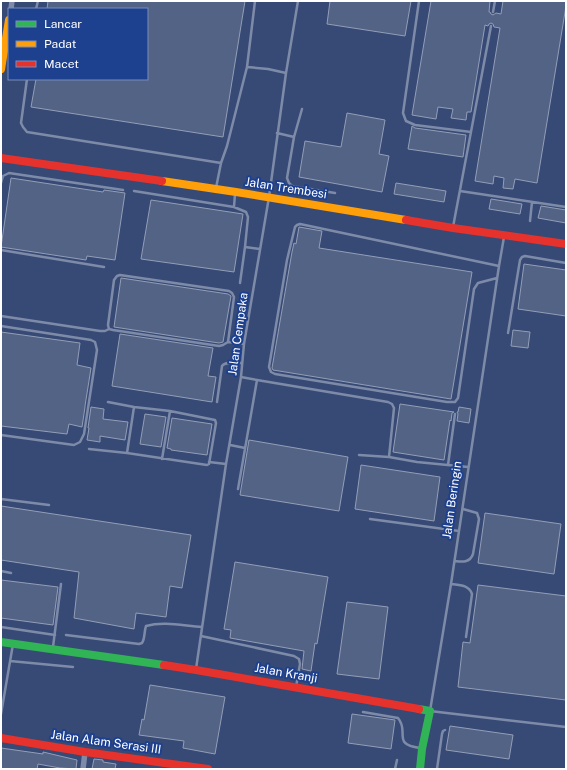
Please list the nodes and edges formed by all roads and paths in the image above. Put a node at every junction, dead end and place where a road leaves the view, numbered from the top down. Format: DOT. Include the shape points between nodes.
graph roads {
  1 [pos="255,1"];
  2 [pos="298,1"];
  3 [pos="419,1"];
  4 [pos="495,1"];
  5 [pos="493,12"];
  6 [pos="8,26"];
  7 [pos="491,26"];
  8 [pos="247,67"];
  9 [pos="1,69"];
  10 [pos="286,73"];
  11 [pos="27,80"];
  12 [pos="302,109"];
  13 [pos="471,132"];
  14 [pos="277,133"];
  15 [pos="294,137"];
  16 [pos="1,158"];
  17 [pos="221,163"];
  18 [pos="1,183"];
  19 [pos="216,189"];
  20 [pos="123,190"];
  21 [pos="134,190"];
  22 [pos="236,192"];
  23 [pos="335,192"];
  24 [pos="460,192"];
  25 [pos="269,198"];
  26 [pos="532,202"];
  27 [pos="234,207"];
  28 [pos="566,207"];
  29 [pos="530,221"];
  30 [pos="453,228"];
  31 [pos="504,235"];
  32 [pos="566,244"];
  33 [pos="245,247"];
  34 [pos="260,249"];
  35 [pos="1,250"];
  36 [pos="566,263"];
  37 [pos="499,266"];
  38 [pos="104,267"];
  39 [pos="497,278"];
  40 [pos="240,283"];
  41 [pos="1,316"];
  42 [pos="1,326"];
  43 [pos="109,329"];
  44 [pos="508,333"];
  45 [pos="228,342"];
  46 [pos="244,344"];
  47 [pos="242,363"];
  48 [pos="241,377"];
  49 [pos="257,380"];
  50 [pos="108,402"];
  51 [pos="217,402"];
  52 [pos="134,407"];
  53 [pos="170,411"];
  54 [pos="454,414"];
  55 [pos="1,435"];
  56 [pos="230,445"];
  57 [pos="245,448"];
  58 [pos="89,449"];
  59 [pos="127,453"];
  60 [pos="359,455"];
  61 [pos="389,457"];
  62 [pos="162,459"];
  63 [pos="209,462"];
  64 [pos="226,464"];
  65 [pos="448,464"];
  66 [pos="468,467"];
  67 [pos="238,489"];
  68 [pos="1,499"];
  69 [pos="49,505"];
  70 [pos="463,509"];
  71 [pos="370,519"];
  72 [pos="460,530"];
  73 [pos="455,561"];
  74 [pos="1,572"];
  75 [pos="11,573"];
  76 [pos="61,584"];
  77 [pos="451,584"];
  78 [pos="1,627"];
  79 [pos="202,627"];
  80 [pos="55,635"];
  81 [pos="66,635"];
  82 [pos="200,636"];
  83 [pos="466,637"];
  84 [pos="1,642"];
  85 [pos="13,644"];
  86 [pos="52,650"];
  87 [pos="10,661"];
  88 [pos="73,667"];
  89 [pos="196,670"];
  90 [pos="296,687"];
  91 [pos="430,711"];
  92 [pos="363,712"];
  93 [pos="1,714"];
  94 [pos="566,727"];
  95 [pos="445,730"];
  96 [pos="1,738"];
  97 [pos="422,749"];
  98 [pos="85,752"];
  99 [pos="397,760"];
  100 [pos="83,769"];
  101 [pos="208,769"];
  102 [pos="395,769"];
  103 [pos="420,769"];
  104 [pos="437,769"];
  1 -- 8 [label="lane"];
  2 -- 10 [label="lane, Jalan Cempaka"];
  3 -- 13 [label="lane" via="403,113 406,121 415,125"];
  4 -- 5 [label="lane"];
  6 -- 9 [label="street"];
  7 -- 13 [label="lane"];
  8 -- 10 [label="lane"];
  8 -- 17 [label="lane"];
  10 -- 14 [label="lane, Jalan Cempaka"];
  11 -- 17 [label="lane" via="22,123 27,132"];
  12 -- 15 [label="lane"];
  13 -- 24 [label="lane"];
  14 -- 15 [label="lane"];
  14 -- 25 [label="lane, Jalan Cempaka"];
  15 -- 23 [label="lane" via="287,178 289,183 292,186"];
  16 -- 19 [label="street, Jalan Trembesi"];
  17 -- 19 [label="lane"];
  18 -- 20 [label="lane" via="4,176 9,173"];
  19 -- 22 [label="street, Jalan Trembesi"];
  21 -- 27 [label="lane"];
  22 -- 25 [label="street, Jalan Trembesi"];
  22 -- 27 [label="lane"];
  24 -- 26 [label="lane"];
  24 -- 30 [label="lane"];
  25 -- 30 [label="street, Jalan Trembesi"];
  25 -- 34 [label="lane, Jalan Cempaka"];
  26 -- 28 [label="lane"];
  26 -- 29 [label="lane"];
  27 -- 33 [label="lane" via="246,212 248,217"];
  30 -- 31 [label="street, Jalan Trembesi"];
  31 -- 32 [label="street, Jalan Trembesi"];
  31 -- 37 [label="lane, Jalan Beringin"];
  33 -- 34 [label="lane"];
  33 -- 40 [label="lane"];
  34 -- 46 [label="lane, Jalan Cempaka"];
  35 -- 38 [label="lane"];
  36 -- 44 [label="lane" via="522,257"];
  37 -- 39 [label="lane, Jalan Beringin"];
  37 -- 39 [label="lane" via="296,225 287,260 269,367 271,372 454,402 458,398 474,289 478,283"];
  39 -- 66 [label="lane, Jalan Beringin"];
  41 -- 43 [label="lane" via="100,331"];
  42 -- 55 [label="lane" via="90,340 95,342 97,350 84,434 80,442 74,445"];
  43 -- 45 [label="lane" via="219,346"];
  43 -- 45 [label="lane" via="114,280 120,275 229,291 234,297"];
  45 -- 46 [label="lane"];
  46 -- 47 [label="lane, Jalan Cempaka"];
  47 -- 48 [label="lane, Jalan Cempaka"];
  47 -- 51 [label="lane" via="223,364"];
  48 -- 49 [label="lane"];
  48 -- 56 [label="lane, Jalan Cempaka"];
  49 -- 57 [label="lane"];
  49 -- 61 [label="lane" via="392,404 394,408"];
  50 -- 52 [label="lane"];
  52 -- 53 [label="lane"];
  52 -- 59 [label="lane"];
  53 -- 62 [label="lane"];
  53 -- 63 [label="lane" via="215,420"];
  54 -- 65 [label="lane"];
  56 -- 57 [label="lane"];
  56 -- 64 [label="lane, Jalan Cempaka"];
  57 -- 67 [label="lane"];
  58 -- 59 [label="lane"];
  59 -- 62 [label="lane"];
  60 -- 61 [label="lane"];
  61 -- 65 [label="lane"];
  62 -- 63 [label="lane" via="207,465"];
  63 -- 64 [label="lane"];
  64 -- 79 [label="lane, Jalan Cempaka"];
  65 -- 66 [label="lane"];
  66 -- 70 [label="lane, Jalan Beringin"];
  68 -- 69 [label="lane"];
  70 -- 72 [label="lane, Jalan Beringin"];
  70 -- 73 [label="lane" via="477,513 479,519 472,558 463,562"];
  71 -- 72 [label="lane"];
  72 -- 73 [label="lane, Jalan Beringin"];
  73 -- 77 [label="lane, Jalan Beringin"];
  74 -- 75 [label="lane"];
  76 -- 80 [label="lane"];
  77 -- 83 [label="lane" via="467,587 472,594"];
  77 -- 91 [label="lane, Jalan Beringin"];
  78 -- 80 [label="lane"];
  79 -- 81 [label="lane" via="169,624 146,626 144,641 139,644"];
  79 -- 82 [label="lane, Jalan Cempaka"];
  80 -- 86 [label="lane"];
  82 -- 89 [label="lane, Jalan Cempaka"];
  82 -- 90 [label="lane" via="294,656 300,664"];
  84 -- 85 [label="street, Jalan Kranji"];
  85 -- 86 [label="street, Jalan Kranji"];
  85 -- 87 [label="lane"];
  86 -- 89 [label="street, Jalan Kranji"];
  87 -- 88 [label="lane"];
  87 -- 93 [label="lane"];
  89 -- 90 [label="street, Jalan Kranji"];
  90 -- 91 [label="street, Jalan Kranji"];
  91 -- 94 [label="lane, Jalan Kranji"];
  91 -- 97 [label="street, Jalan Beringin"];
  92 -- 97 [label="lane" via="398,718 406,745"];
  95 -- 104 [label="lane" via="442,734"];
  96 -- 98 [label="street, Jalan Alam Serasi III"];
  97 -- 103 [label="street, Jalan Beringin"];
  98 -- 100 [label="street"];
  98 -- 101 [label="street, Jalan Alam Serasi III"];
  99 -- 102 [label="lane"];
}
